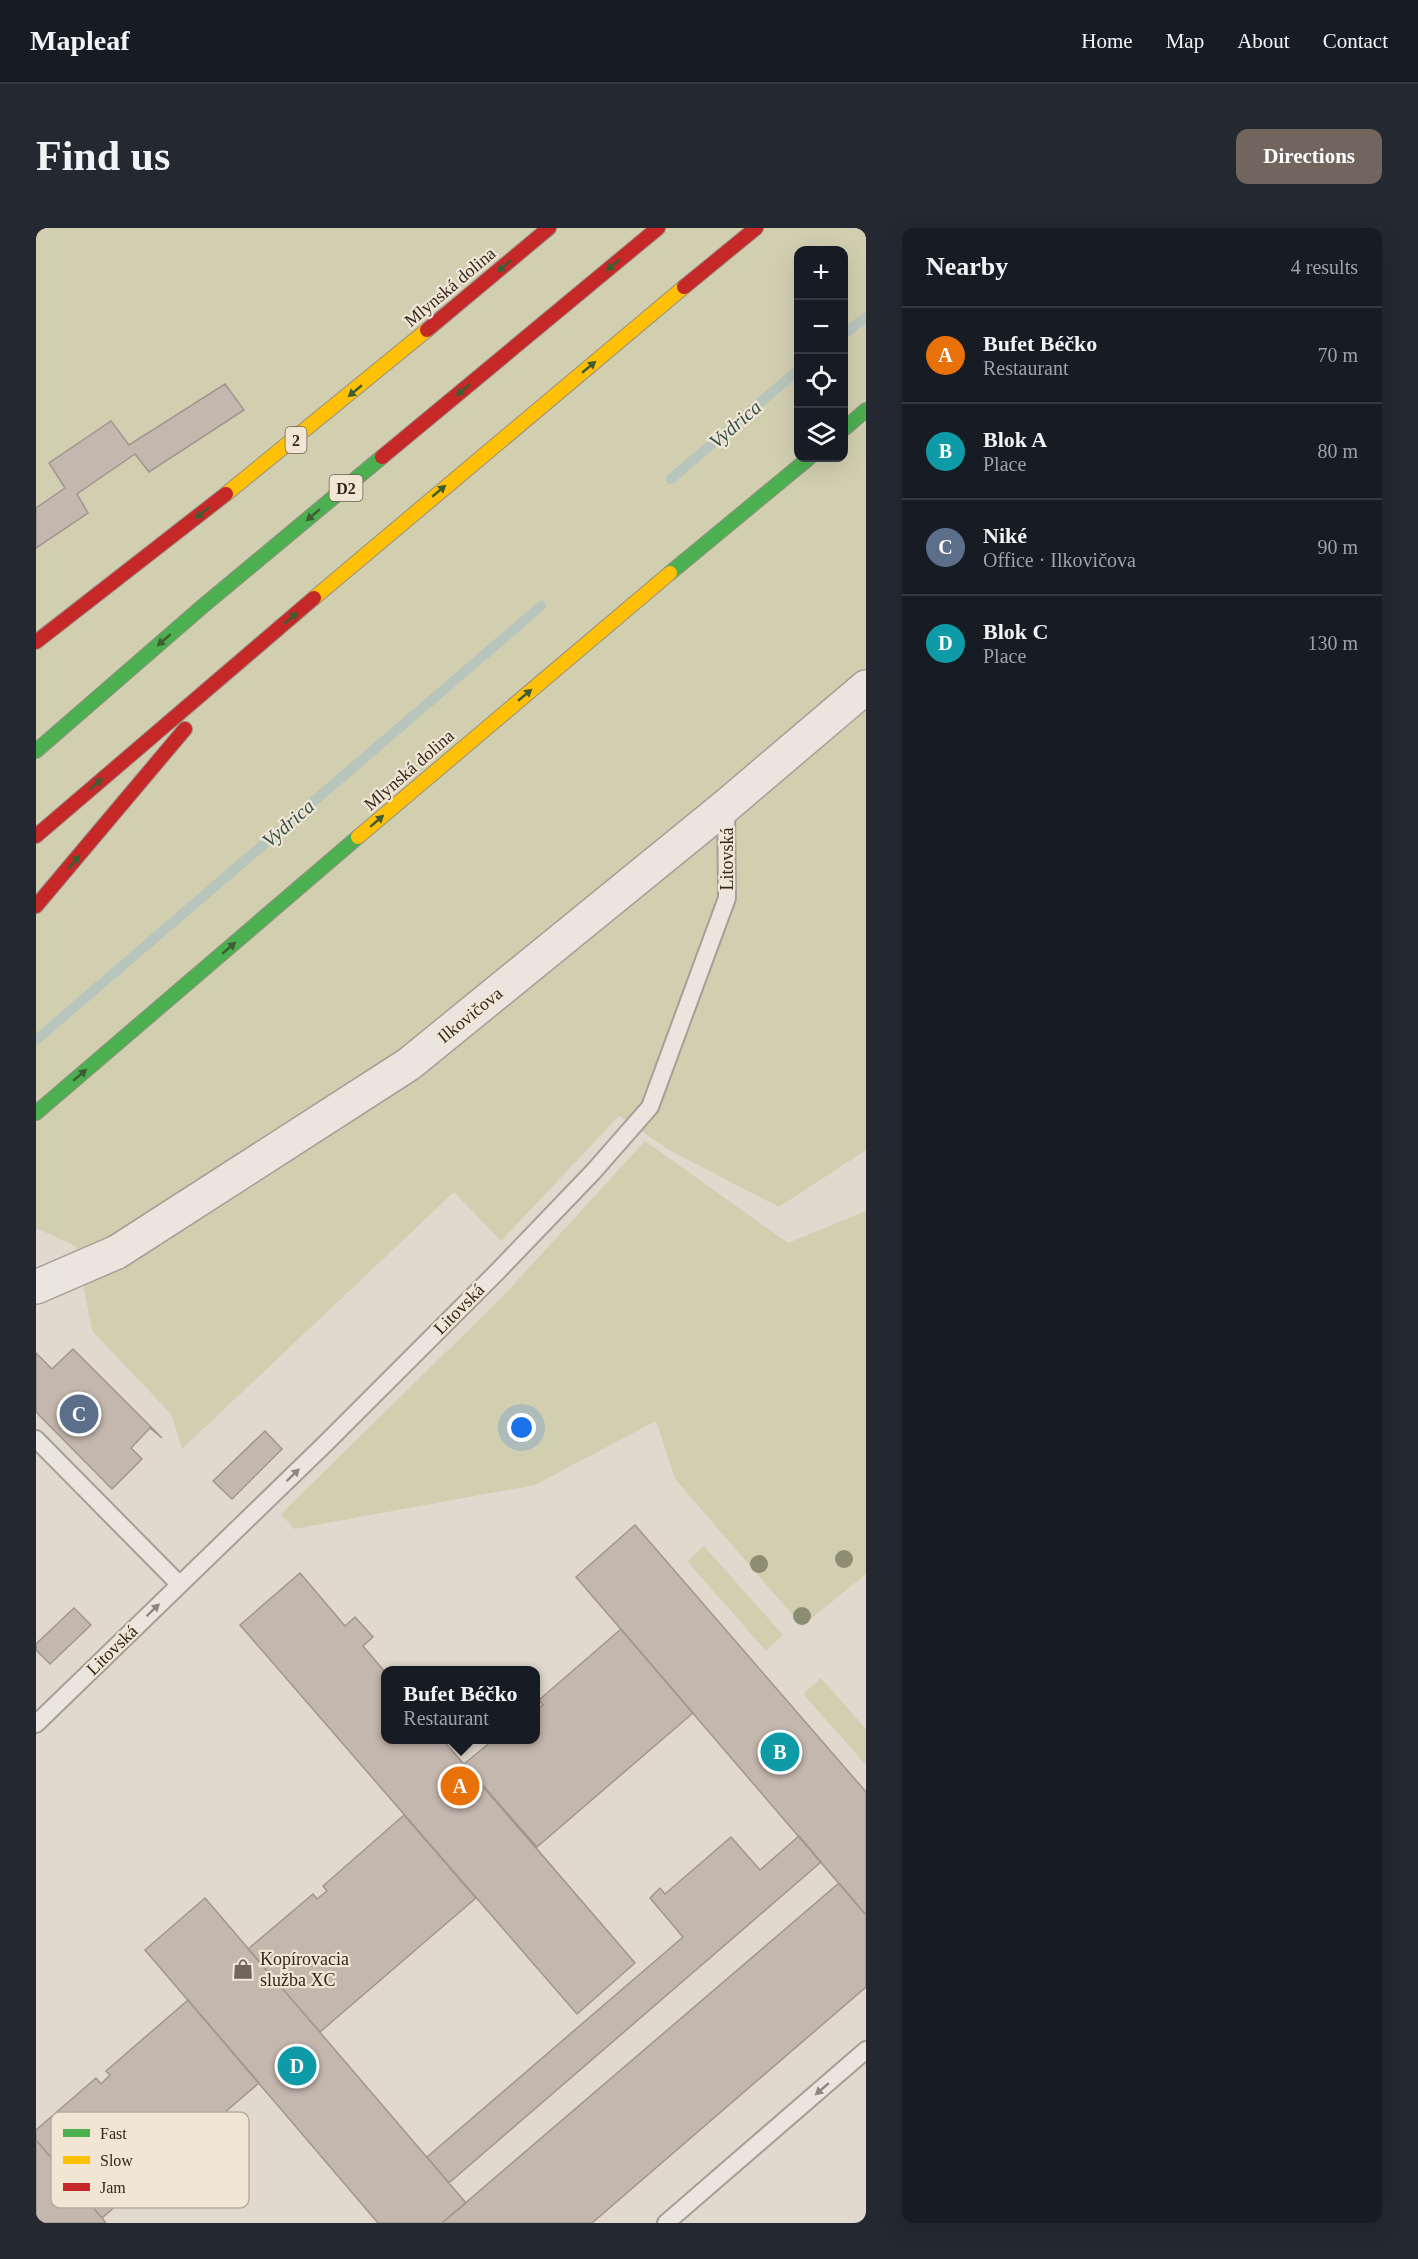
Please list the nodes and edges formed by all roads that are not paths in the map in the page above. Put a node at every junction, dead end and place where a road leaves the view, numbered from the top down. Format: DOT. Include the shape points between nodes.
graph roads {
  1 [pos="549,228"];
  2 [pos="658,228"];
  3 [pos="756,228"];
  4 [pos="866,410"];
  5 [pos="848,425"];
  6 [pos="804,462"];
  7 [pos="36,642"];
  8 [pos="246,656"];
  9 [pos="866,687"];
  10 [pos="36,751"];
  11 [pos="726,806"];
  12 [pos="36,836"];
  13 [pos="36,906"];
  14 [pos="36,1113"];
  15 [pos="36,1287"];
  16 [pos="36,1439"];
  17 [pos="179,1584"];
  18 [pos="36,1724"];
  19 [pos="866,2050"];
  20 [pos="666,2223"];
  1 -- 7 [label="main road, Mlynská dolina / 2, one-way" via="296,440"];
  2 -- 10 [label="main road, D2, one-way" via="203,606"];
  8 -- 3 [label="main road, one-way"];
  4 -- 5 [label="main road"];
  14 -- 6 [label="main road, Mlynská dolina, one-way" via="518,700"];
  12 -- 8 [label="main road, one-way"];
  13 -- 8 [label="main road, one-way"];
  9 -- 11 [label="street, Ilkovičova"];
  11 -- 15 [label="street, Ilkovičova" via="410,1064 117,1252"];
  17 -- 11 [label="lane, Litovská, one-way" via="498,1271 650,1107 727,897"];
  16 -- 17 [label="lane"];
  18 -- 17 [label="lane, Litovská, one-way"];
  19 -- 20 [label="lane, one-way"];
}
